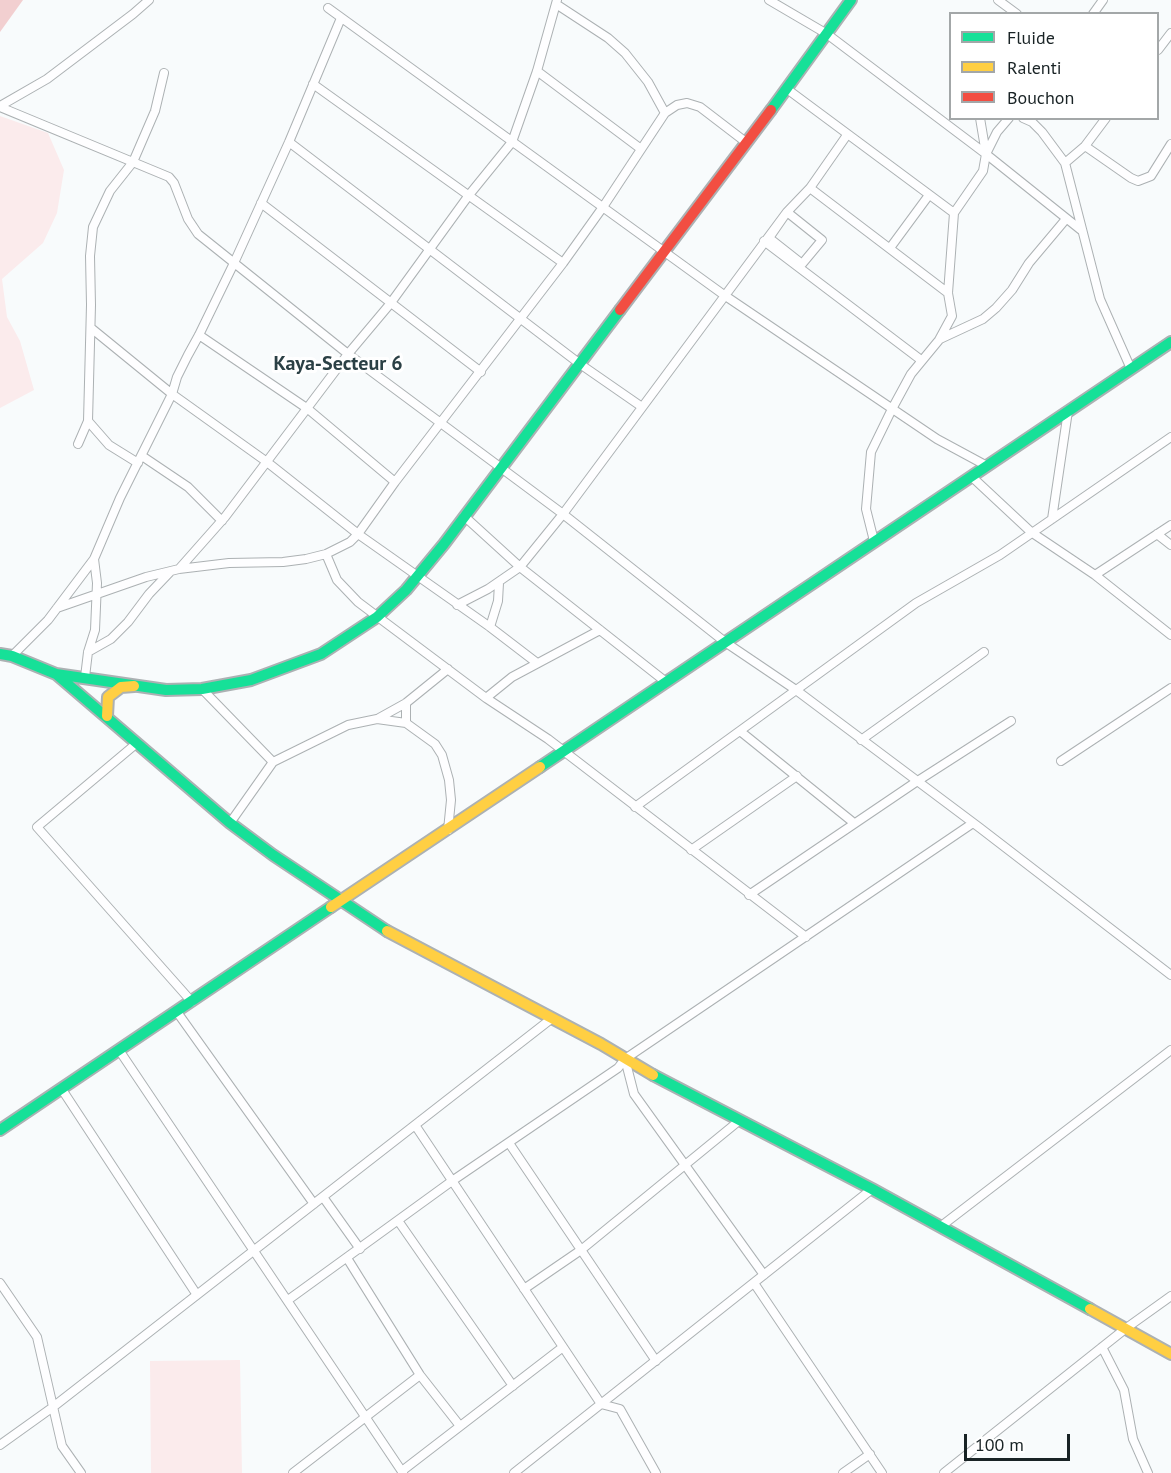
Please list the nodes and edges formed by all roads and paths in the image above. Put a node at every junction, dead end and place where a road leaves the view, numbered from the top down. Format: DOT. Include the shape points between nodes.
graph roads {
  1 [pos="149,0"];
  2 [pos="769,0"];
  3 [pos="851,0"];
  4 [pos="998,0"];
  5 [pos="557,2"];
  6 [pos="328,8"];
  7 [pos="1015,12"];
  8 [pos="341,18"];
  9 [pos="1171,33"];
  10 [pos="826,34"];
  11 [pos="1159,49"];
  12 [pos="537,70"];
  13 [pos="164,73"];
  14 [pos="313,84"];
  15 [pos="787,89"];
  16 [pos="0,106"];
  17 [pos="665,113"];
  18 [pos="980,120"];
  19 [pos="1008,120"];
  20 [pos="1028,120"];
  21 [pos="1104,120"];
  22 [pos="847,135"];
  23 [pos="289,142"];
  24 [pos="512,142"];
  25 [pos="747,143"];
  26 [pos="1171,144"];
  27 [pos="1085,146"];
  28 [pos="641,149"];
  29 [pos="986,154"];
  30 [pos="133,162"];
  31 [pos="1065,163"];
  32 [pos="810,188"];
  33 [pos="469,195"];
  34 [pos="928,195"];
  35 [pos="261,203"];
  36 [pos="603,207"];
  37 [pos="787,212"];
  38 [pos="954,213"];
  39 [pos="1066,219"];
  40 [pos="1081,230"];
  41 [pos="764,241"];
  42 [pos="890,248"];
  43 [pos="429,249"];
  44 [pos="664,253"];
  45 [pos="234,263"];
  46 [pos="563,263"];
  47 [pos="948,293"];
  48 [pos="724,295"];
  49 [pos="390,304"];
  50 [pos="521,320"];
  51 [pos="91,328"];
  52 [pos="199,335"];
  53 [pos="939,340"];
  54 [pos="1171,342"];
  55 [pos="348,354"];
  56 [pos="921,360"];
  57 [pos="580,364"];
  58 [pos="1131,369"];
  59 [pos="481,372"];
  60 [pos="172,394"];
  61 [pos="642,407"];
  62 [pos="308,409"];
  63 [pos="892,409"];
  64 [pos="1069,410"];
  65 [pos="88,421"];
  66 [pos="441,425"];
  67 [pos="1171,437"];
  68 [pos="78,444"];
  69 [pos="140,460"];
  70 [pos="267,462"];
  71 [pos="987,466"];
  72 [pos="501,467"];
  73 [pos="971,476"];
  74 [pos="395,482"];
  75 [pos="563,514"];
  76 [pos="464,516"];
  77 [pos="1052,519"];
  78 [pos="222,520"];
  79 [pos="1171,525"];
  80 [pos="1031,532"];
  81 [pos="358,534"];
  82 [pos="1157,534"];
  83 [pos="874,541"];
  84 [pos="1171,545"];
  85 [pos="326,554"];
  86 [pos="94,559"];
  87 [pos="520,567"];
  88 [pos="175,570"];
  89 [pos="1095,575"];
  90 [pos="418,577"];
  91 [pos="499,583"];
  92 [pos="97,595"];
  93 [pos="457,605"];
  94 [pos="57,608"];
  95 [pos="377,617"];
  96 [pos="490,627"];
  97 [pos="600,630"];
  98 [pos="1171,635"];
  99 [pos="725,642"];
  100 [pos="88,652"];
  101 [pos="984,652"];
  102 [pos="0,654"];
  103 [pos="12,656"];
  104 [pos="537,663"];
  105 [pos="448,669"];
  106 [pos="56,674"];
  107 [pos="85,677"];
  108 [pos="666,682"];
  109 [pos="134,686"];
  110 [pos="1171,688"];
  111 [pos="202,689"];
  112 [pos="796,690"];
  113 [pos="486,698"];
  114 [pos="406,703"];
  115 [pos="107,716"];
  116 [pos="377,719"];
  117 [pos="1011,721"];
  118 [pos="406,723"];
  119 [pos="741,730"];
  120 [pos="861,740"];
  121 [pos="138,743"];
  122 [pos="563,752"];
  123 [pos="273,762"];
  124 [pos="1061,762"];
  125 [pos="797,776"];
  126 [pos="916,782"];
  127 [pos="635,807"];
  128 [pos="230,823"];
  129 [pos="854,823"];
  130 [pos="974,823"];
  131 [pos="448,830"];
  132 [pos="691,850"];
  133 [pos="749,895"];
  134 [pos="341,900"];
  135 [pos="806,938"];
  136 [pos="1171,975"];
  137 [pos="192,1002"];
  138 [pos="177,1012"];
  139 [pos="551,1018"];
  140 [pos="119,1050"];
  141 [pos="1171,1050"];
  142 [pos="625,1059"];
  143 [pos="61,1088"];
  144 [pos="740,1120"];
  145 [pos="415,1125"];
  146 [pos="0,1130"];
  147 [pos="509,1143"];
  148 [pos="684,1165"];
  149 [pos="453,1181"];
  150 [pos="872,1189"];
  151 [pos="322,1197"];
  152 [pos="314,1203"];
  153 [pos="399,1222"];
  154 [pos="940,1227"];
  155 [pos="360,1249"];
  156 [pos="254,1250"];
  157 [pos="581,1250"];
  158 [pos="347,1258"];
  159 [pos="764,1275"];
  160 [pos="0,1283"];
  161 [pos="754,1283"];
  162 [pos="524,1289"];
  163 [pos="197,1295"];
  164 [pos="1171,1296"];
  165 [pos="288,1300"];
  166 [pos="1125,1329"];
  167 [pos="564,1347"];
  168 [pos="1102,1347"];
  169 [pos="1171,1354"];
  170 [pos="656,1361"];
  171 [pos="420,1375"];
  172 [pos="513,1386"];
  173 [pos="601,1404"];
  174 [pos="53,1407"];
  175 [pos="366,1418"];
  176 [pos="460,1426"];
  177 [pos="0,1445"];
  178 [pos="870,1454"];
  179 [pos="79,1472"];
  180 [pos="402,1472"];
  181 [pos="293,1473"];
  182 [pos="514,1473"];
  183 [pos="656,1473"];
  184 [pos="843,1473"];
  185 [pos="882,1473"];
  186 [pos="944,1473"];
  187 [pos="1148,1473"];
  1 -- 16 [label="street" via="47,79"];
  2 -- 10 [label="street"];
  3 -- 10 [label="main road"];
  4 -- 7 [label="street"];
  5 -- 12 [label="street"];
  5 -- 17 [label="street" via="625,53 648,82"];
  6 -- 8 [label="street"];
  8 -- 14 [label="street"];
  8 -- 24 [label="street"];
  9 -- 11 [label="street"];
  10 -- 15 [label="main road"];
  10 -- 29 [label="street"];
  12 -- 24 [label="street"];
  12 -- 28 [label="street"];
  13 -- 30 [label="street" via="155,111"];
  14 -- 23 [label="street"];
  14 -- 33 [label="street"];
  15 -- 22 [label="street"];
  15 -- 25 [label="main road"];
  16 -- 30 [label="street"];
  17 -- 25 [label="street" via="687,103 700,107"];
  17 -- 28 [label="street"];
  18 -- 29 [label="street"];
  19 -- 29 [label="street"];
  20 -- 31 [label="street" via="1042,132"];
  21 -- 27 [label="street"];
  22 -- 32 [label="street"];
  22 -- 34 [label="street"];
  23 -- 35 [label="street"];
  23 -- 43 [label="street"];
  24 -- 33 [label="street"];
  24 -- 36 [label="street"];
  25 -- 44 [label="main road"];
  26 -- 27 [label="street" via="1150,176 1138,181"];
  27 -- 31 [label="street"];
  28 -- 36 [label="street"];
  29 -- 38 [label="street" via="983,171"];
  29 -- 39 [label="street"];
  30 -- 45 [label="street" via="168,177 198,234"];
  30 -- 51 [label="street" via="110,191 93,227"];
  31 -- 40 [label="street"];
  32 -- 37 [label="street"];
  32 -- 42 [label="street"];
  33 -- 43 [label="street"];
  33 -- 46 [label="street"];
  34 -- 38 [label="street"];
  34 -- 42 [label="street"];
  35 -- 45 [label="street"];
  35 -- 49 [label="street"];
  36 -- 44 [label="street"];
  36 -- 46 [label="street"];
  37 -- 37 [label="street" via="822,240 802,264 769,238"];
  37 -- 41 [label="street"];
  38 -- 47 [label="street"];
  39 -- 40 [label="street"];
  39 -- 53 [label="street" via="996,308 983,320"];
  40 -- 58 [label="street" via="1100,299"];
  41 -- 48 [label="street"];
  41 -- 56 [label="street"];
  42 -- 47 [label="street"];
  43 -- 49 [label="street"];
  43 -- 50 [label="street"];
  44 -- 48 [label="street"];
  44 -- 57 [label="main road"];
  45 -- 52 [label="street"];
  45 -- 55 [label="street"];
  46 -- 50 [label="street"];
  47 -- 53 [label="street" via="952,316"];
  48 -- 61 [label="street"];
  48 -- 63 [label="street"];
  49 -- 55 [label="street"];
  49 -- 59 [label="street"];
  50 -- 57 [label="street"];
  50 -- 59 [label="street"];
  51 -- 60 [label="street"];
  51 -- 65 [label="street"];
  52 -- 60 [label="street"];
  52 -- 62 [label="street"];
  53 -- 56 [label="street"];
  54 -- 58 [label="main road"];
  55 -- 62 [label="street"];
  55 -- 66 [label="street"];
  56 -- 63 [label="street"];
  57 -- 61 [label="street"];
  57 -- 72 [label="main road"];
  58 -- 64 [label="main road"];
  59 -- 66 [label="street"];
  60 -- 69 [label="street"];
  60 -- 70 [label="street"];
  61 -- 75 [label="street"];
  62 -- 70 [label="street"];
  62 -- 74 [label="street"];
  63 -- 71 [label="street"];
  63 -- 83 [label="street" via="871,452 866,508"];
  64 -- 71 [label="main road"];
  64 -- 77 [label="street"];
  65 -- 68 [label="street"];
  65 -- 69 [label="street" via="109,445"];
  66 -- 72 [label="street"];
  66 -- 74 [label="street"];
  67 -- 77 [label="street"];
  69 -- 78 [label="street" via="188,487"];
  69 -- 86 [label="street"];
  70 -- 78 [label="street"];
  70 -- 81 [label="street"];
  71 -- 73 [label="main road"];
  72 -- 75 [label="street"];
  72 -- 76 [label="main road"];
  73 -- 80 [label="street"];
  73 -- 83 [label="main road"];
  74 -- 81 [label="street"];
  75 -- 87 [label="street"];
  75 -- 99 [label="street"];
  76 -- 87 [label="street"];
  76 -- 90 [label="main road"];
  77 -- 80 [label="street"];
  78 -- 88 [label="street"];
  79 -- 82 [label="street"];
  80 -- 89 [label="street"];
  80 -- 112 [label="street" via="1000,555 916,603"];
  81 -- 85 [label="street"];
  81 -- 90 [label="street"];
  82 -- 84 [label="street"];
  82 -- 89 [label="street"];
  83 -- 99 [label="main road"];
  85 -- 88 [label="street" via="283,562"];
  85 -- 95 [label="street" via="343,589"];
  86 -- 92 [label="street"];
  86 -- 94 [label="street"];
  87 -- 91 [label="street"];
  87 -- 97 [label="street"];
  88 -- 92 [label="street"];
  88 -- 100 [label="street" via="111,639"];
  89 -- 98 [label="street"];
  90 -- 93 [label="street"];
  90 -- 95 [label="main road"];
  91 -- 93 [label="street"];
  91 -- 96 [label="street"];
  92 -- 94 [label="street"];
  92 -- 100 [label="street" via="95,630"];
  93 -- 96 [label="street"];
  94 -- 103 [label="street"];
  95 -- 105 [label="street"];
  95 -- 111 [label="main road" via="321,654 273,673"];
  96 -- 104 [label="street"];
  97 -- 104 [label="street"];
  97 -- 108 [label="street"];
  99 -- 108 [label="main road"];
  99 -- 112 [label="street"];
  100 -- 107 [label="street"];
  101 -- 120 [label="street"];
  102 -- 103 [label="main road"];
  103 -- 106 [label="main road"];
  104 -- 113 [label="street"];
  105 -- 113 [label="street"];
  105 -- 114 [label="street"];
  106 -- 107 [label="main road"];
  106 -- 115 [label="main road"];
  107 -- 109 [label="main road"];
  108 -- 122 [label="main road"];
  109 -- 111 [label="main road"];
  109 -- 115 [label="main road" via="121,687 108,697"];
  110 -- 124 [label="street"];
  111 -- 123 [label="street"];
  112 -- 119 [label="street"];
  112 -- 120 [label="street"];
  113 -- 122 [label="street"];
  114 -- 116 [label="street"];
  114 -- 118 [label="street"];
  115 -- 121 [label="main road"];
  116 -- 118 [label="street"];
  116 -- 123 [label="street" via="348,725"];
  117 -- 126 [label="street"];
  118 -- 131 [label="street" via="428,737 442,755 451,800"];
  119 -- 125 [label="street"];
  119 -- 127 [label="street"];
  120 -- 126 [label="street"];
  121 -- 128 [label="main road"];
  121 -- 137 [label="street" via="37,827"];
  122 -- 127 [label="street"];
  122 -- 131 [label="main road"];
  123 -- 128 [label="street"];
  125 -- 129 [label="street"];
  125 -- 132 [label="street"];
  126 -- 129 [label="street"];
  126 -- 130 [label="street"];
  127 -- 132 [label="street"];
  128 -- 134 [label="main road"];
  129 -- 133 [label="street"];
  130 -- 135 [label="street"];
  130 -- 136 [label="street"];
  131 -- 134 [label="main road"];
  132 -- 133 [label="street"];
  133 -- 135 [label="street"];
  134 -- 137 [label="main road"];
  134 -- 139 [label="main road" via="388,931"];
  135 -- 142 [label="street"];
  137 -- 138 [label="main road"];
  138 -- 140 [label="main road"];
  138 -- 152 [label="street"];
  139 -- 142 [label="main road"];
  139 -- 145 [label="street"];
  140 -- 143 [label="main road"];
  140 -- 156 [label="street"];
  141 -- 154 [label="street"];
  142 -- 144 [label="main road"];
  142 -- 147 [label="street" via="618,1068"];
  142 -- 148 [label="street" via="634,1094"];
  143 -- 146 [label="main road"];
  143 -- 163 [label="street"];
  144 -- 148 [label="street"];
  144 -- 150 [label="main road"];
  145 -- 149 [label="street"];
  145 -- 151 [label="street"];
  147 -- 149 [label="street"];
  147 -- 157 [label="street"];
  148 -- 157 [label="street"];
  148 -- 159 [label="street"];
  149 -- 153 [label="street"];
  149 -- 162 [label="street"];
  150 -- 154 [label="main road"];
  150 -- 159 [label="street"];
  151 -- 152 [label="street"];
  151 -- 155 [label="street"];
  152 -- 156 [label="street"];
  153 -- 155 [label="street"];
  153 -- 172 [label="street"];
  154 -- 166 [label="main road"];
  155 -- 158 [label="street"];
  156 -- 163 [label="street"];
  156 -- 165 [label="street"];
  157 -- 162 [label="street"];
  157 -- 170 [label="street"];
  158 -- 165 [label="street"];
  158 -- 171 [label="street"];
  159 -- 161 [label="street"];
  160 -- 174 [label="street" via="37,1337"];
  161 -- 170 [label="street"];
  161 -- 178 [label="street"];
  162 -- 167 [label="street"];
  163 -- 174 [label="street"];
  164 -- 166 [label="street"];
  165 -- 175 [label="street"];
  166 -- 168 [label="street"];
  166 -- 169 [label="main road"];
  167 -- 172 [label="street"];
  167 -- 173 [label="street"];
  168 -- 186 [label="street"];
  168 -- 187 [label="street" via="1124,1390 1133,1440"];
  170 -- 173 [label="street"];
  171 -- 175 [label="street"];
  171 -- 176 [label="street"];
  172 -- 176 [label="street"];
  173 -- 182 [label="street"];
  173 -- 183 [label="street" via="620,1409"];
  174 -- 177 [label="street"];
  174 -- 179 [label="street" via="62,1446"];
  175 -- 180 [label="street"];
  175 -- 181 [label="street"];
  176 -- 180 [label="street"];
  178 -- 184 [label="street"];
  178 -- 185 [label="street"];
}
